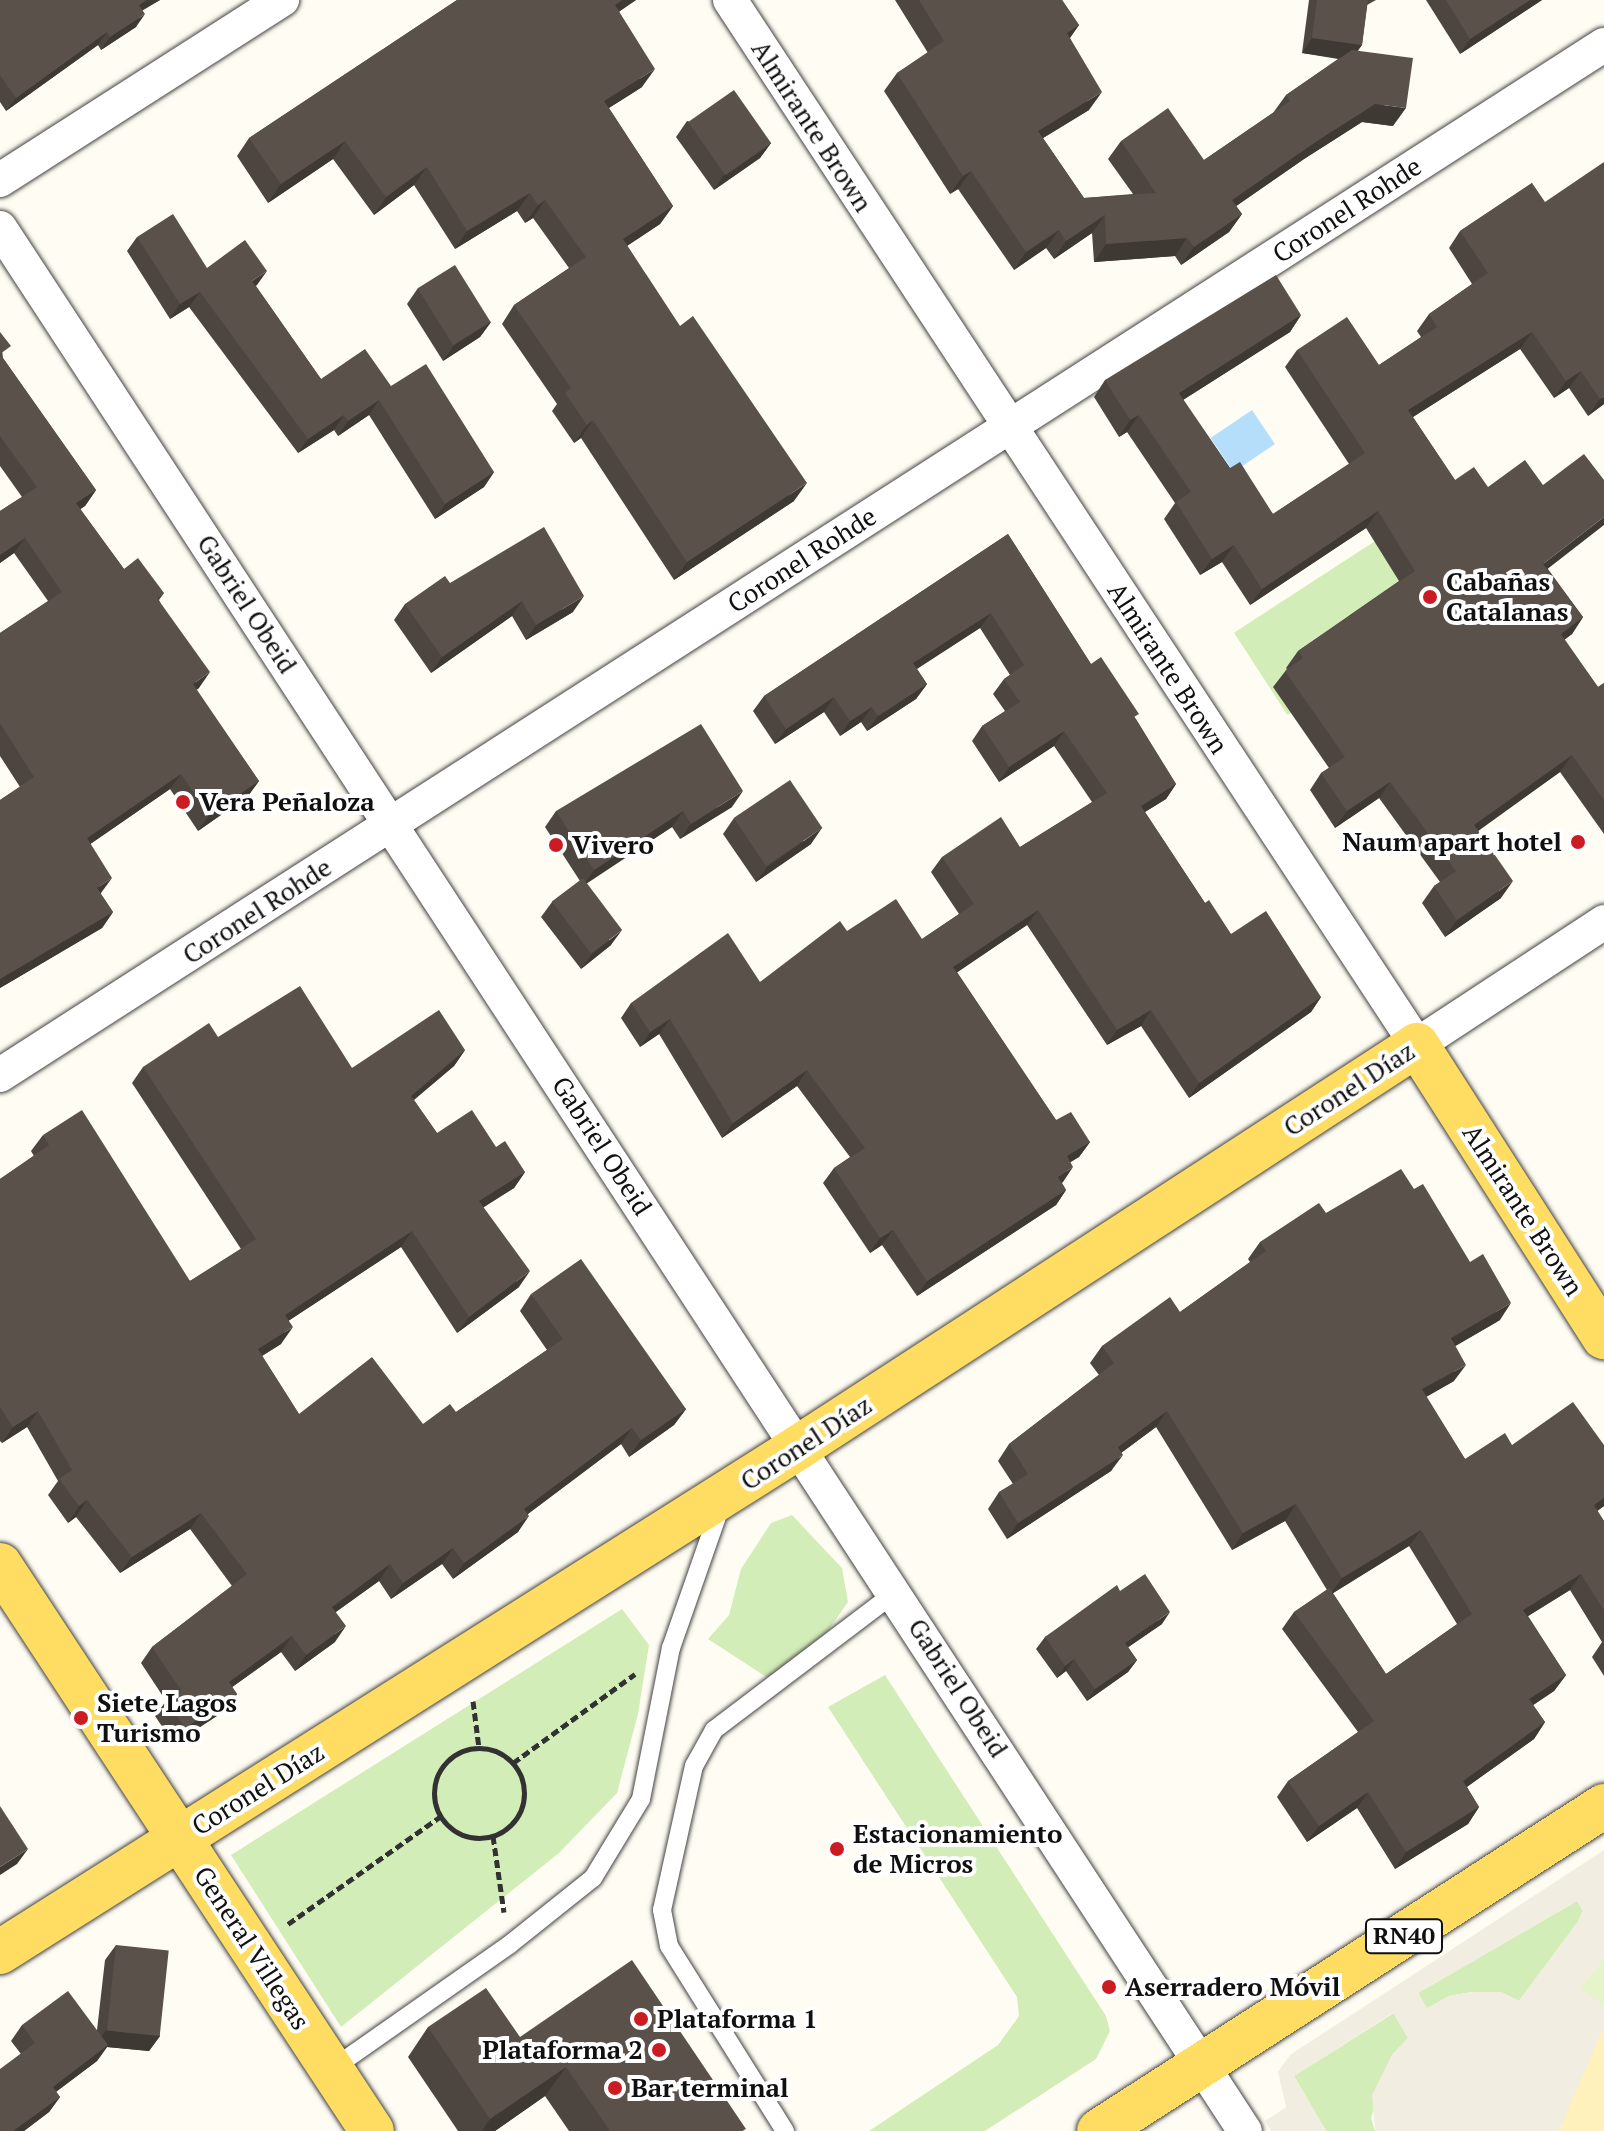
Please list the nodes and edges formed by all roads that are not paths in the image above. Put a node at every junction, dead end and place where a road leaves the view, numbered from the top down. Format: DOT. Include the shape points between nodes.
graph roads {
  1 [pos="282,0"];
  2 [pos="730,0"];
  3 [pos="1604,45"];
  4 [pos="0,180"];
  5 [pos="0,228"];
  6 [pos="1009,427"];
  7 [pos="391,824"];
  8 [pos="1604,922"];
  9 [pos="1417,1045"];
  10 [pos="0,1075"];
  11 [pos="1604,1337"];
  12 [pos="799,1447"];
  13 [pos="724,1495"];
  14 [pos="0,1565"];
  15 [pos="896,1592"];
  16 [pos="1604,1806"];
  17 [pos="179,1838"];
  18 [pos="0,1952"];
  19 [pos="1204,2065"];
  20 [pos="332,2069"];
  21 [pos="372,2131"];
  22 [pos="785,2131"];
  23 [pos="1099,2131"];
  24 [pos="1245,2131"];
  1 -- 4 [label="street"];
  2 -- 6 [label="street, Almirante Brown"];
  3 -- 6 [label="street, Coronel Rohde"];
  5 -- 7 [label="street, Gabriel Obeid"];
  6 -- 7 [label="street, Coronel Rohde"];
  6 -- 9 [label="street, Almirante Brown"];
  7 -- 10 [label="street, Coronel Rohde"];
  7 -- 12 [label="street, Gabriel Obeid"];
  8 -- 9 [label="street, Coronel Díaz"];
  9 -- 11 [label="main road, Almirante Brown"];
  9 -- 12 [label="main road, Coronel Díaz"];
  12 -- 13 [label="main road, Coronel Díaz"];
  12 -- 15 [label="street, Gabriel Obeid"];
  13 -- 17 [label="main road, Coronel Díaz"];
  13 -- 20 [label="lane" via="671,1648 641,1799 593,1878 509,1945"];
  14 -- 17 [label="main road, General Villegas"];
  15 -- 19 [label="street, Gabriel Obeid"];
  15 -- 22 [label="lane" via="714,1730 694,1766 662,1910 669,1946"];
  16 -- 19 [label="main road, RN40"];
  17 -- 18 [label="main road, Coronel Díaz"];
  17 -- 20 [label="main road, General Villegas"];
  19 -- 23 [label="main road, RN40"];
  19 -- 24 [label="street, Gabriel Obeid"];
  20 -- 21 [label="main road, General Villegas"];
}
